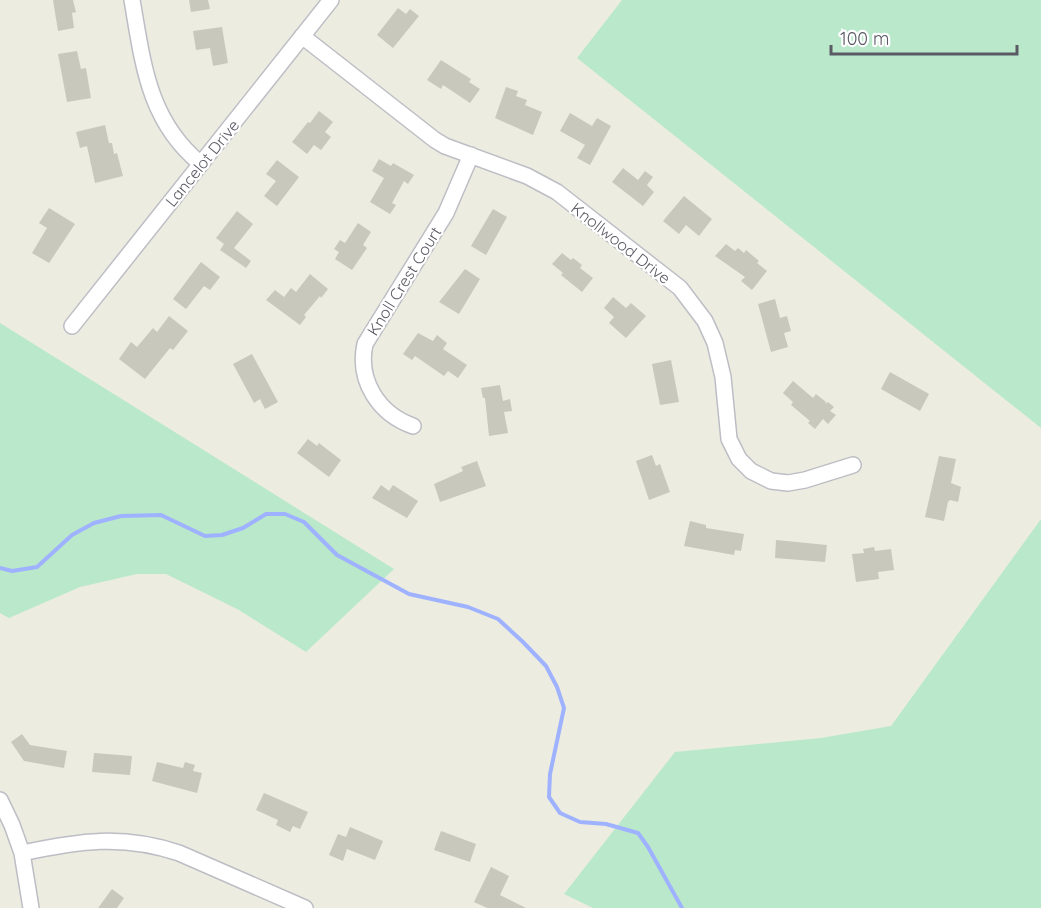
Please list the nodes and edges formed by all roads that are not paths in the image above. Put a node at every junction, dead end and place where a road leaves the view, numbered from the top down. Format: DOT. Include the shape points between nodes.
graph roads {
  1 [pos="132,0"];
  2 [pos="331,0"];
  3 [pos="302,36"];
  4 [pos="471,155"];
  5 [pos="201,164"];
  6 [pos="72,326"];
  7 [pos="413,426"];
  8 [pos="853,465"];
  9 [pos="0,800"];
  10 [pos="22,853"];
  11 [pos="31,908"];
  12 [pos="305,908"];
  1 -- 5 [label="street" via="155,104 173,134"];
  2 -- 3 [label="street, Lancelot Drive"];
  3 -- 4 [label="street, Knollwood Drive" via="417,127 445,146"];
  3 -- 5 [label="street, Lancelot Drive"];
  4 -- 7 [label="street, Knoll Crest Court" via="446,213 364,344 364,369 371,392 393,417"];
  4 -- 8 [label="street, Knollwood Drive" via="557,192 680,288 705,321 714,343 723,377 729,439 739,459 751,471 771,481 788,483"];
  5 -- 6 [label="street, Lancelot Drive"];
  9 -- 10 [label="street"];
  10 -- 11 [label="street"];
  10 -- 12 [label="street" via="78,842 152,845"];
}
